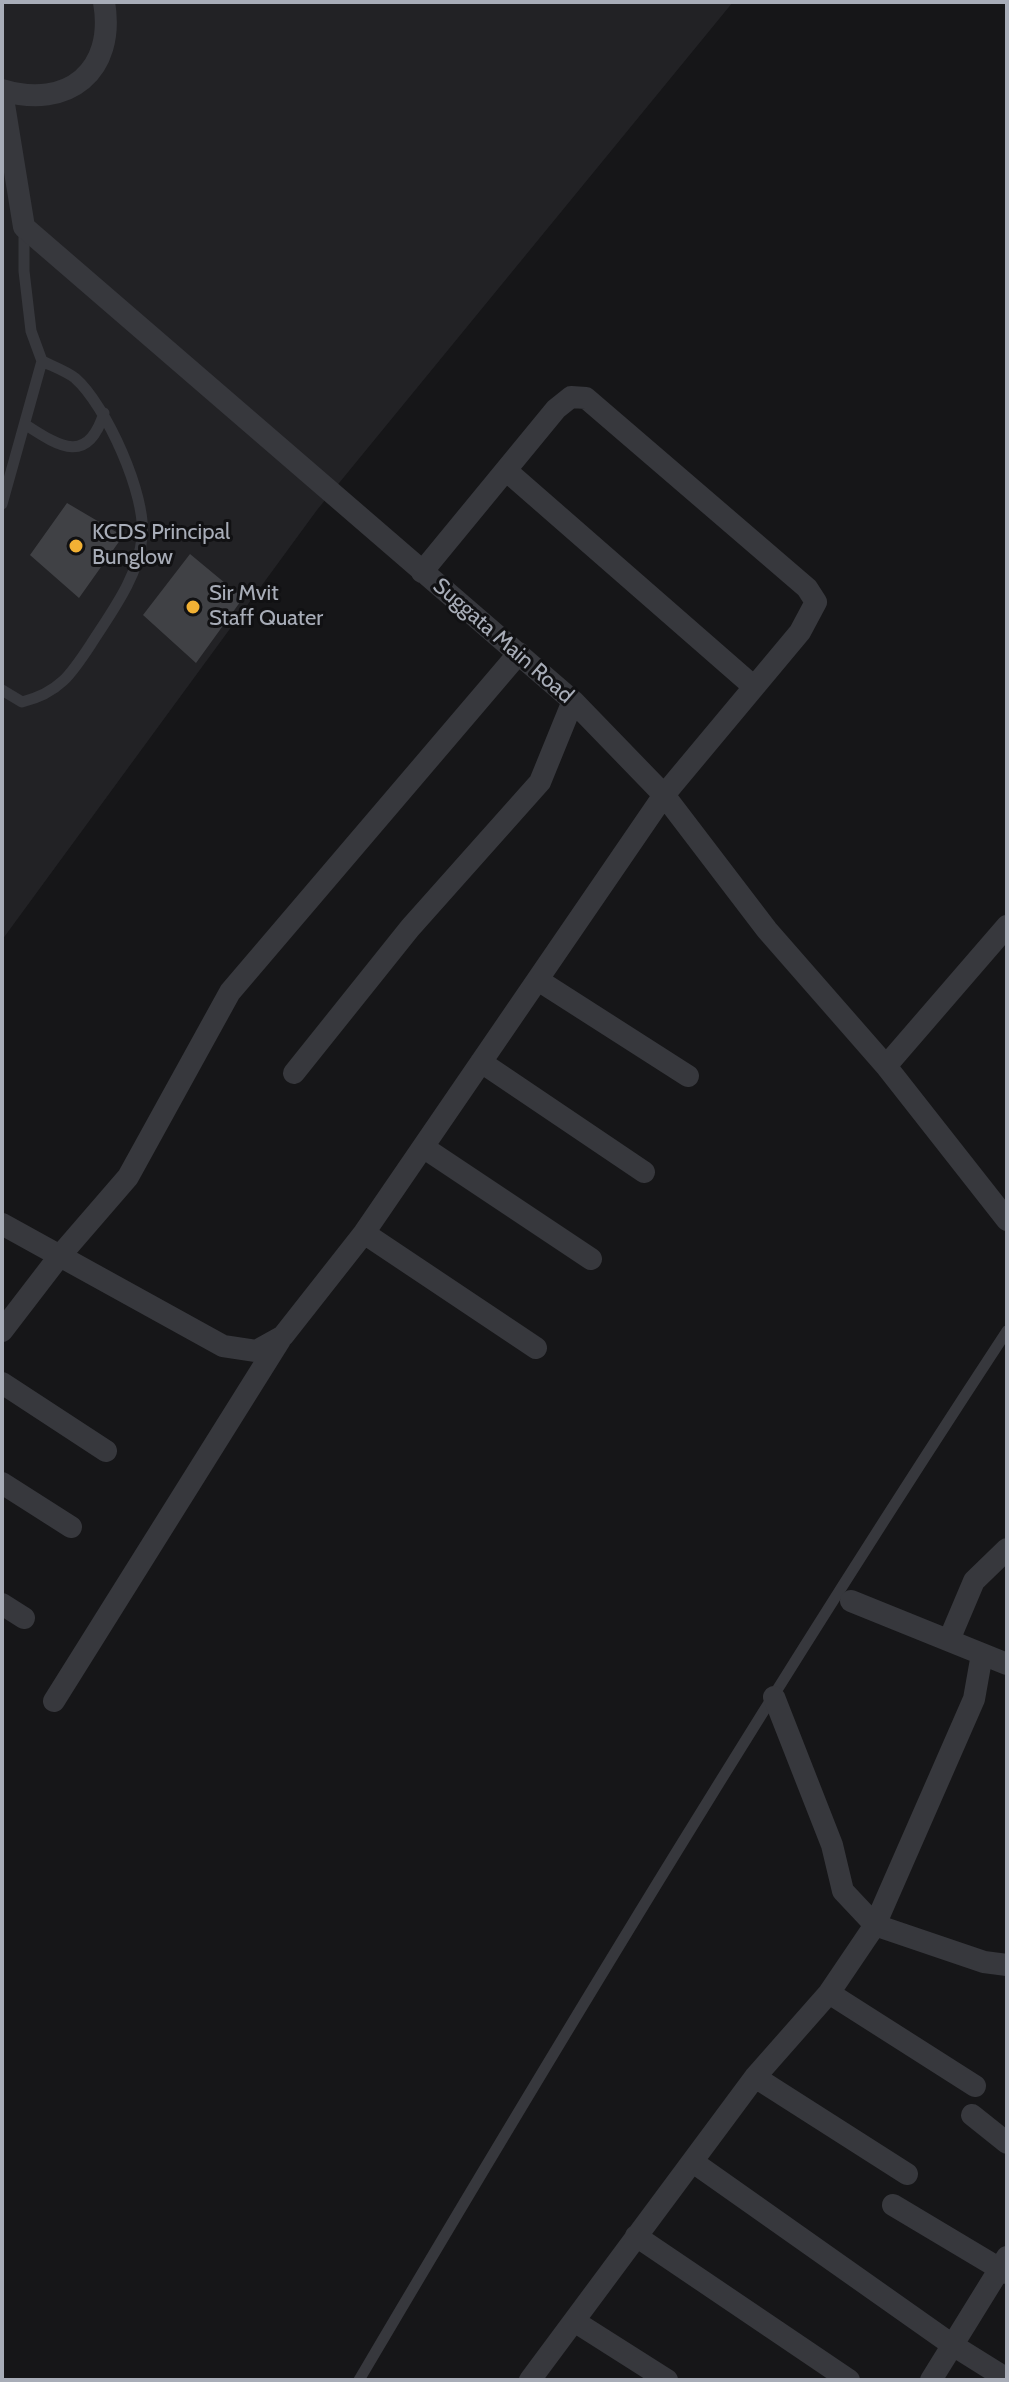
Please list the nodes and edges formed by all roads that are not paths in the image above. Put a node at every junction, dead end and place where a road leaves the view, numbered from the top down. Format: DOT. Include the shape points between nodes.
graph roads {
  1 [pos="104,2"];
  2 [pos="2,91"];
  3 [pos="24,227"];
  4 [pos="42,361"];
  5 [pos="104,413"];
  6 [pos="26,425"];
  7 [pos="508,472"];
  8 [pos="2,504"];
  9 [pos="422,572"];
  10 [pos="519,653"];
  11 [pos="753,686"];
  12 [pos="2,690"];
  13 [pos="573,701"];
  14 [pos="664,795"];
  15 [pos="1007,926"];
  16 [pos="538,980"];
  17 [pos="481,1062"];
  18 [pos="886,1066"];
  19 [pos="294,1073"];
  20 [pos="688,1076"];
  21 [pos="423,1147"];
  22 [pos="644,1172"];
  23 [pos="1007,1220"];
  24 [pos="2,1224"];
  25 [pos="364,1233"];
  26 [pos="58,1258"];
  27 [pos="591,1259"];
  28 [pos="2,1331"];
  29 [pos="1007,1331"];
  30 [pos="283,1336"];
  31 [pos="536,1348"];
  32 [pos="2,1383"];
  33 [pos="106,1451"];
  34 [pos="2,1483"];
  35 [pos="71,1527"];
  36 [pos="1007,1549"];
  37 [pos="851,1601"];
  38 [pos="2,1604"];
  39 [pos="24,1618"];
  40 [pos="949,1640"];
  41 [pos="982,1654"];
  42 [pos="1007,1664"];
  43 [pos="774,1697"];
  44 [pos="54,1701"];
  45 [pos="875,1925"];
  46 [pos="1007,1965"];
  47 [pos="829,1993"];
  48 [pos="755,2077"];
  49 [pos="975,2086"];
  50 [pos="972,2115"];
  51 [pos="1007,2143"];
  52 [pos="693,2162"];
  53 [pos="907,2174"];
  54 [pos="893,2205"];
  55 [pos="636,2236"];
  56 [pos="1004,2266"];
  57 [pos="574,2321"];
  58 [pos="951,2344"];
  59 [pos="1007,2379"];
  60 [pos="359,2380"];
  61 [pos="530,2380"];
  62 [pos="667,2380"];
  63 [pos="849,2380"];
  64 [pos="931,2380"];
  1 -- 2 [label="street" via="104,49 73,87 50,96"];
  2 -- 3 [label="street"];
  3 -- 4 [label="lane" via="31,331"];
  3 -- 9 [label="street, Suggata Main Road"];
  4 -- 5 [label="lane" via="74,377"];
  4 -- 6 [label="lane"];
  5 -- 6 [label="lane" via="97,435 84,446 58,447"];
  5 -- 12 [label="lane" via="132,477 143,537 123,596 78,664 48,696 22,702"];
  6 -- 8 [label="lane"];
  7 -- 9 [label="street"];
  7 -- 11 [label="street"];
  7 -- 11 [label="street" via="556,409 571,397 586,398 807,588 816,602 809,618"];
  9 -- 10 [label="street, Suggata Main Road"];
  10 -- 13 [label="street, Suggata Main Road"];
  10 -- 26 [label="street" via="230,992 128,1177"];
  11 -- 14 [label="street"];
  13 -- 14 [label="street, Suggata Main Road"];
  13 -- 19 [label="street" via="540,782 410,928"];
  14 -- 16 [label="street"];
  14 -- 18 [label="street, Suggata Main Road" via="767,930"];
  15 -- 18 [label="street"];
  16 -- 17 [label="street"];
  16 -- 20 [label="street"];
  17 -- 21 [label="street"];
  17 -- 22 [label="street"];
  18 -- 23 [label="street, Suggata Main Road"];
  21 -- 25 [label="street"];
  21 -- 27 [label="street"];
  24 -- 26 [label="street"];
  25 -- 30 [label="street"];
  25 -- 31 [label="street"];
  26 -- 28 [label="street"];
  26 -- 30 [label="street" via="223,1346 256,1351"];
  29 -- 43 [label="lane"];
  30 -- 44 [label="street"];
  32 -- 33 [label="street"];
  34 -- 35 [label="street"];
  36 -- 40 [label="street" via="974,1581"];
  37 -- 40 [label="street"];
  38 -- 39 [label="street"];
  40 -- 41 [label="street"];
  41 -- 42 [label="street"];
  41 -- 45 [label="street" via="974,1699"];
  43 -- 45 [label="street" via="832,1845 843,1891"];
  43 -- 60 [label="lane" via="618,1943"];
  45 -- 46 [label="street"];
  45 -- 47 [label="street"];
  47 -- 48 [label="street"];
  47 -- 49 [label="street"];
  48 -- 52 [label="street"];
  48 -- 53 [label="street"];
  50 -- 51 [label="street"];
  52 -- 55 [label="street"];
  52 -- 58 [label="street"];
  54 -- 56 [label="street"];
  55 -- 57 [label="street"];
  55 -- 63 [label="street"];
  56 -- 58 [label="street"];
  57 -- 61 [label="street"];
  57 -- 62 [label="street"];
  58 -- 59 [label="street"];
  58 -- 64 [label="street"];
}
